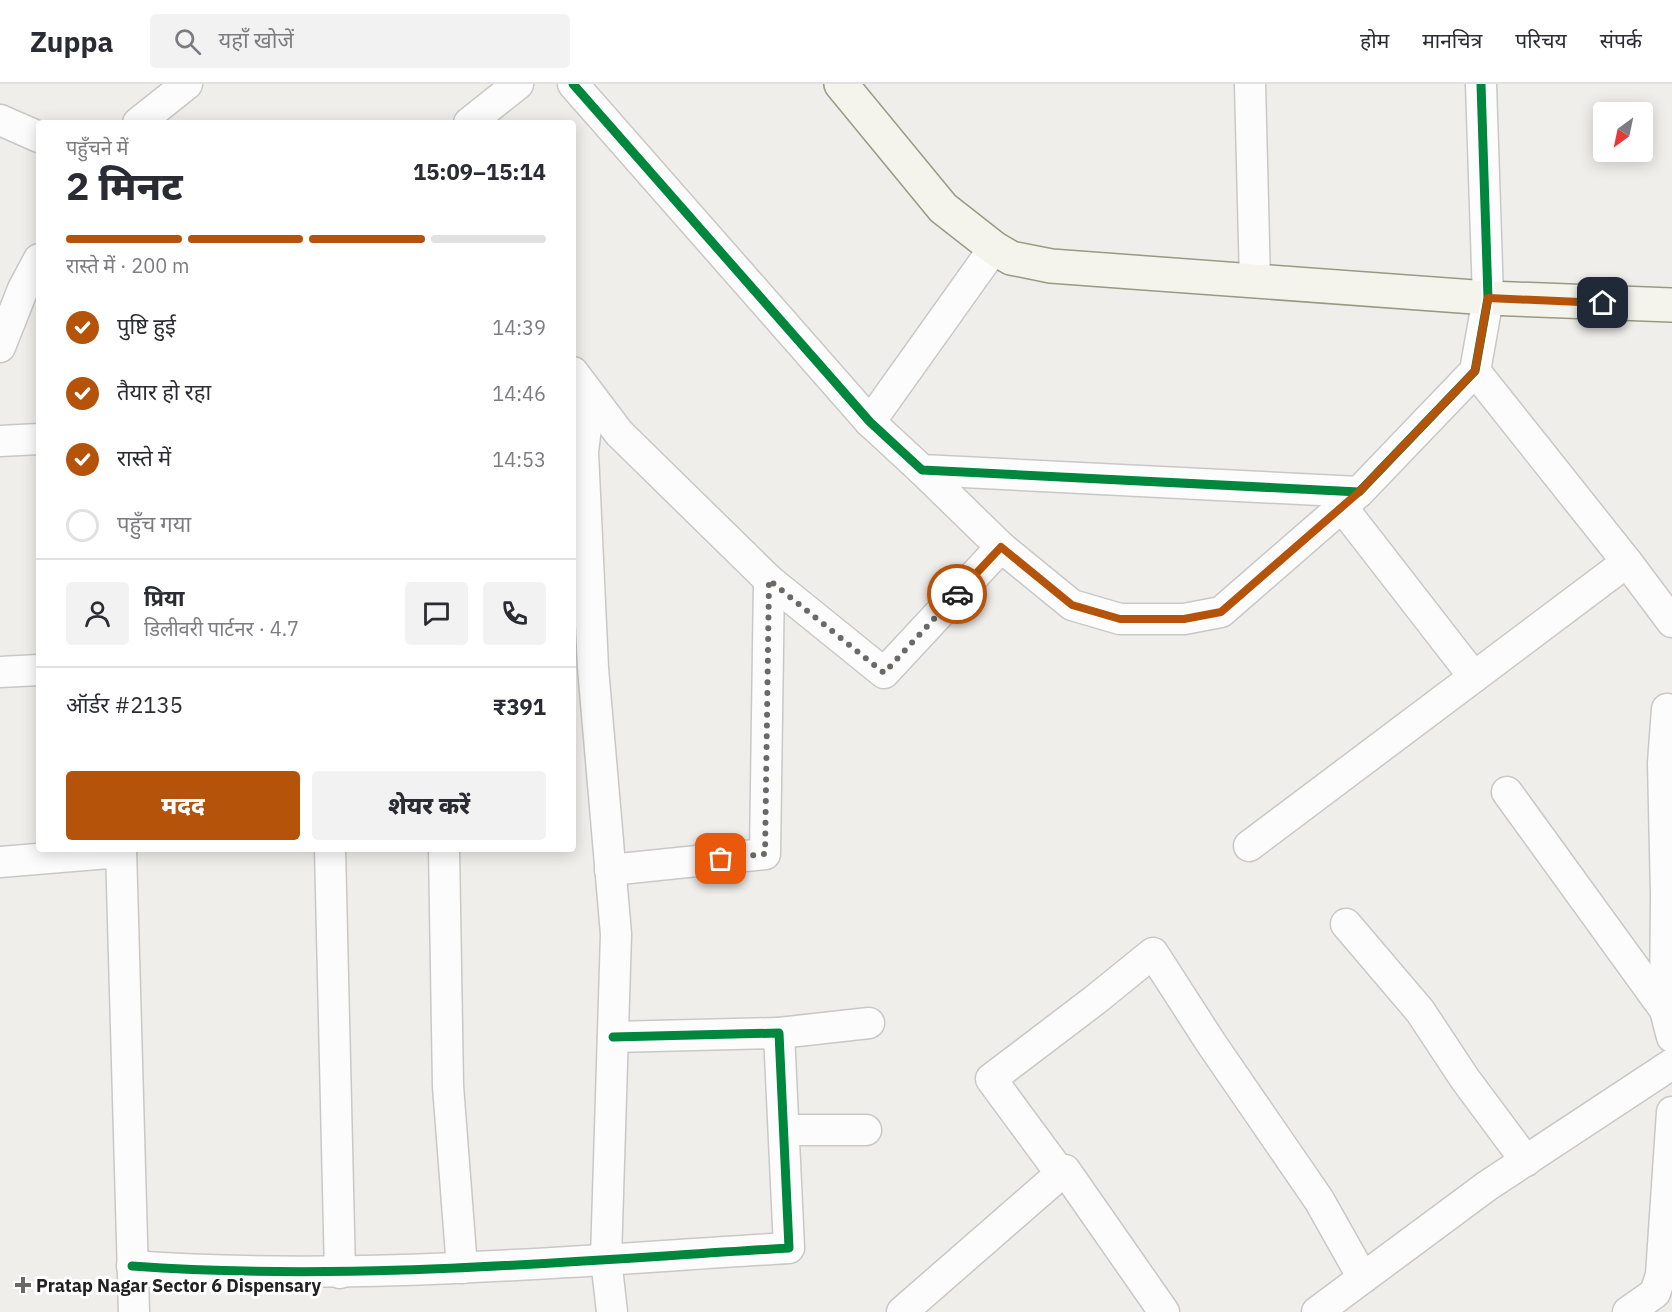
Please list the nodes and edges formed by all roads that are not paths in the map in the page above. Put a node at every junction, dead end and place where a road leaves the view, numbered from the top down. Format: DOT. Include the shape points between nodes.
graph roads {
  1 [pos="187,84"];
  2 [pos="518,84"];
  3 [pos="573,84"];
  4 [pos="841,84"];
  5 [pos="1250,84"];
  6 [pos="1480,84"];
  7 [pos="0,120"];
  8 [pos="142,120"];
  9 [pos="473,120"];
  10 [pos="36,136"];
  11 [pos="994,248"];
  12 [pos="36,262"];
  13 [pos="1255,281"];
  14 [pos="11,289"];
  15 [pos="1488,298"];
  16 [pos="1672,305"];
  17 [pos="0,347"];
  18 [pos="1475,371"];
  19 [pos="582,383"];
  20 [pos="870,422"];
  21 [pos="36,439"];
  22 [pos="0,441"];
  23 [pos="922,470"];
  24 [pos="1351,500"];
  25 [pos="1001,547"];
  26 [pos="1627,562"];
  27 [pos="769,580"];
  28 [pos="1672,622"];
  29 [pos="583,668"];
  30 [pos="36,670"];
  31 [pos="0,672"];
  32 [pos="1474,677"];
  33 [pos="1667,709"];
  34 [pos="1507,792"];
  35 [pos="1249,846"];
  36 [pos="101,852"];
  37 [pos="121,852"];
  38 [pos="330,852"];
  39 [pos="444,852"];
  40 [pos="0,862"];
  41 [pos="610,870"];
  42 [pos="1346,924"];
  43 [pos="869,1023"];
  44 [pos="1669,1023"];
  45 [pos="778,1034"];
  46 [pos="613,1037"];
  47 [pos="1672,1064"];
  48 [pos="1672,1112"];
  49 [pos="784,1130"];
  50 [pos="866,1130"];
  51 [pos="1526,1161"];
  52 [pos="1061,1174"];
  53 [pos="606,1259"];
  54 [pos="132,1266"];
  55 [pos="462,1268"];
  56 [pos="340,1273"];
  57 [pos="1363,1278"];
  58 [pos="1330,1308"];
  59 [pos="134,1312"];
  60 [pos="612,1312"];
  61 [pos="902,1312"];
  62 [pos="1164,1312"];
  63 [pos="1628,1312"];
  1 -- 8 [label="street"];
  2 -- 9 [label="street"];
  3 -- 20 [label="street"];
  4 -- 11 [label="street" via="943,208"];
  5 -- 13 [label="street"];
  6 -- 15 [label="street"];
  7 -- 10 [label="street"];
  11 -- 13 [label="street" via="1011,258 1051,266"];
  11 -- 20 [label="street"];
  12 -- 14 [label="street"];
  13 -- 15 [label="street"];
  14 -- 17 [label="street"];
  15 -- 16 [label="street"];
  15 -- 18 [label="street"];
  18 -- 24 [label="street"];
  18 -- 26 [label="street"];
  19 -- 27 [label="street" via="619,433"];
  19 -- 29 [label="street"];
  20 -- 23 [label="street"];
  21 -- 22 [label="street"];
  23 -- 24 [label="street"];
  23 -- 25 [label="street"];
  24 -- 25 [label="street" via="1221,612 1184,619 1120,619 1072,605"];
  24 -- 32 [label="street"];
  25 -- 27 [label="street" via="884,673"];
  26 -- 28 [label="street"];
  26 -- 32 [label="street"];
  27 -- 41 [label="street" via="765,854"];
  29 -- 41 [label="street"];
  30 -- 31 [label="street"];
  32 -- 35 [label="street"];
  33 -- 44 [label="street" via="1663,762"];
  34 -- 44 [label="street"];
  36 -- 40 [label="street"];
  37 -- 54 [label="street"];
  38 -- 56 [label="street"];
  39 -- 55 [label="street" via="448,1086"];
  41 -- 46 [label="street" via="616,934"];
  42 -- 51 [label="street" via="1420,1011"];
  43 -- 45 [label="street"];
  45 -- 46 [label="street"];
  45 -- 49 [label="street"];
  46 -- 53 [label="street"];
  47 -- 51 [label="street"];
  48 -- 63 [label="street" via="1661,1275 1655,1293"];
  49 -- 50 [label="street"];
  49 -- 53 [label="street" via="789,1248"];
  51 -- 57 [label="street"];
  52 -- 57 [label="street" via="992,1079 1153,952 1319,1200"];
  52 -- 61 [label="street"];
  52 -- 62 [label="street" via="1065,1170"];
  53 -- 55 [label="street"];
  53 -- 60 [label="street"];
  54 -- 56 [label="street"];
  54 -- 59 [label="street"];
  55 -- 56 [label="street"];
  57 -- 58 [label="street"];
}
